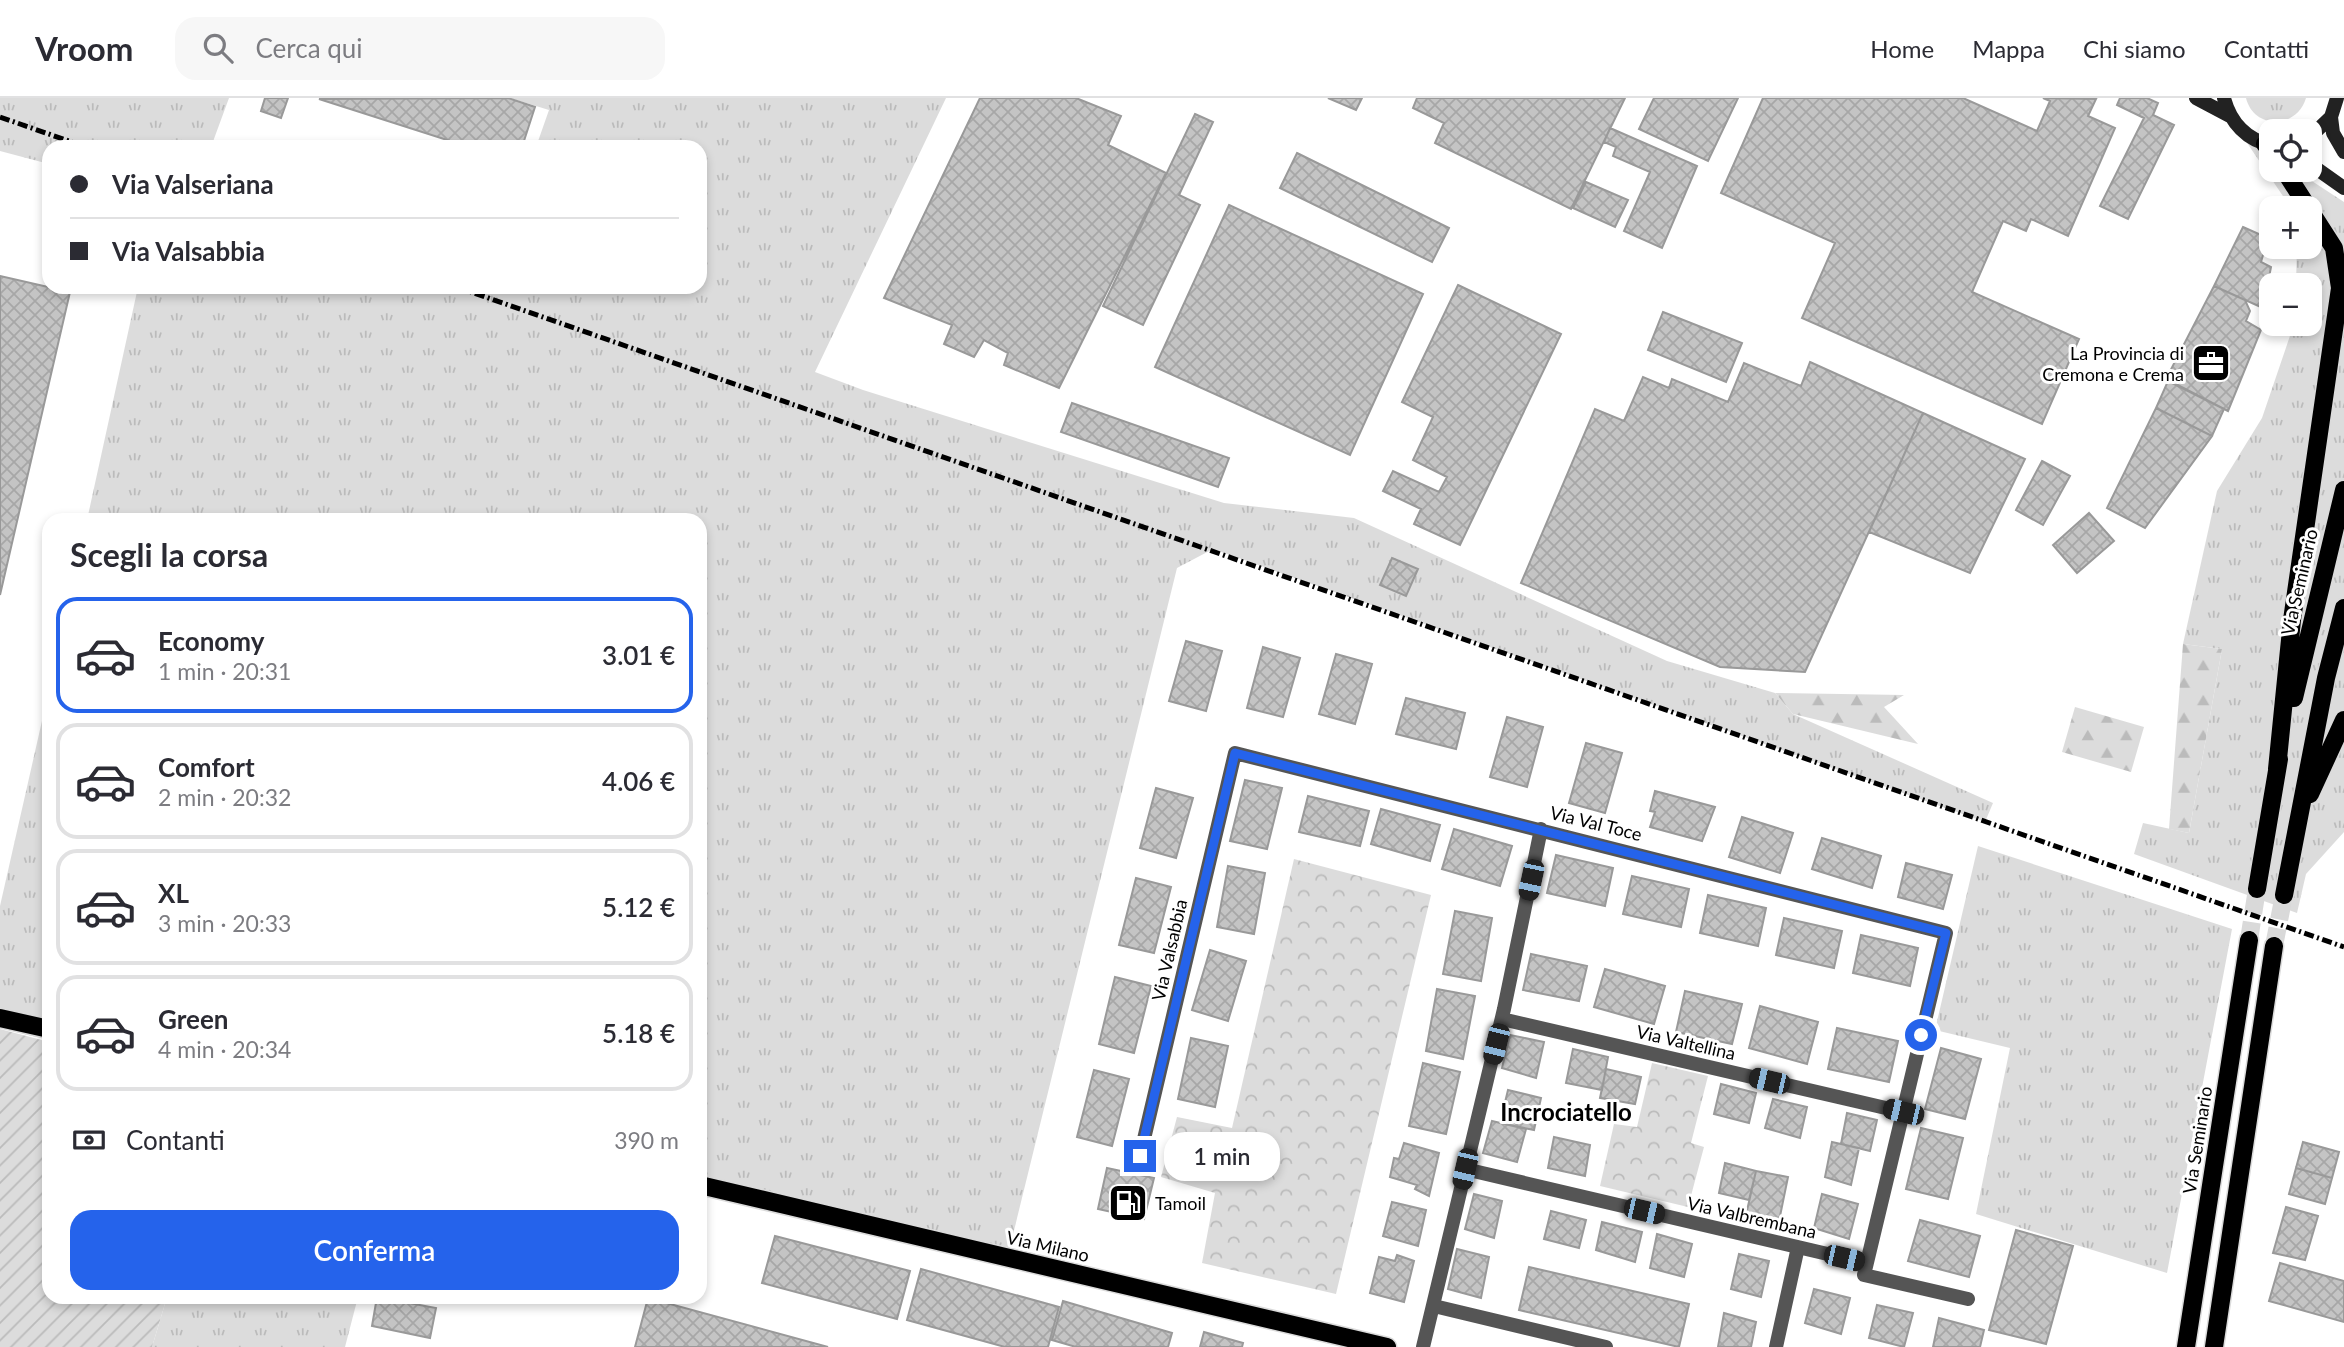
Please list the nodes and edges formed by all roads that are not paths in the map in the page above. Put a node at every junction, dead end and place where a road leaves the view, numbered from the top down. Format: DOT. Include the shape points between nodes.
graph roads {
  1 [pos="2196,98"];
  2 [pos="2224,98"];
  3 [pos="2337,98"];
  4 [pos="2230,117"];
  5 [pos="2331,117"];
  6 [pos="2322,126"];
  7 [pos="2259,142"];
  8 [pos="2344,152"];
  9 [pos="2322,172"];
  10 [pos="2292,182"];
  11 [pos="2344,188"];
  12 [pos="2344,490"];
  13 [pos="2344,608"];
  14 [pos="2344,720"];
  15 [pos="1235,753"];
  16 [pos="2277,769"];
  17 [pos="2297,822"];
  18 [pos="1541,829"];
  19 [pos="2257,889"];
  20 [pos="2284,895"];
  21 [pos="2249,940"];
  22 [pos="2274,946"];
  23 [pos="0,1018"];
  24 [pos="1502,1019"];
  25 [pos="42,1028"];
  26 [pos="1903,1112"];
  27 [pos="1140,1156"];
  28 [pos="1465,1169"];
  29 [pos="707,1187"];
  30 [pos="1798,1247"];
  31 [pos="1866,1263"];
  32 [pos="1968,1299"];
  33 [pos="1434,1306"];
  34 [pos="1387,1347"];
  35 [pos="1423,1347"];
  36 [pos="1606,1347"];
  37 [pos="1776,1347"];
  38 [pos="2186,1347"];
  39 [pos="2214,1347"];
  1 -- 4 [label="street"];
  2 -- 4 [label="street"];
  3 -- 5 [label="street"];
  4 -- 7 [label="street"];
  5 -- 6 [label="street"];
  5 -- 8 [label="street" via="2333,133"];
  9 -- 11 [label="street"];
  10 -- 16 [label="main road" via="2334,248 2340,288 2292,620"];
  12 -- 16 [label="main road, Via Seminario"];
  13 -- 17 [label="main road"];
  14 -- 17 [label="main road"];
  15 -- 18 [label="street, Via Val Toce"];
  15 -- 27 [label="street, Via Valsabbia"];
  16 -- 19 [label="main road, Via Seminario"];
  17 -- 20 [label="main road"];
  18 -- 24 [label="street"];
  18 -- 26 [label="street, Via Val Toce" via="1946,933"];
  21 -- 38 [label="main road, Via Seminario"];
  22 -- 39 [label="main road"];
  23 -- 25 [label="main road"];
  24 -- 26 [label="street, Via Valtellina"];
  24 -- 28 [label="street"];
  26 -- 31 [label="street"];
  28 -- 30 [label="street, Via Valbrembana"];
  28 -- 33 [label="street"];
  29 -- 34 [label="main road, Via Milano"];
  30 -- 31 [label="street, Via Valbrembana"];
  30 -- 37 [label="street"];
  31 -- 32 [label="street" via="1864,1275"];
  33 -- 35 [label="street"];
  33 -- 36 [label="street"];
}
